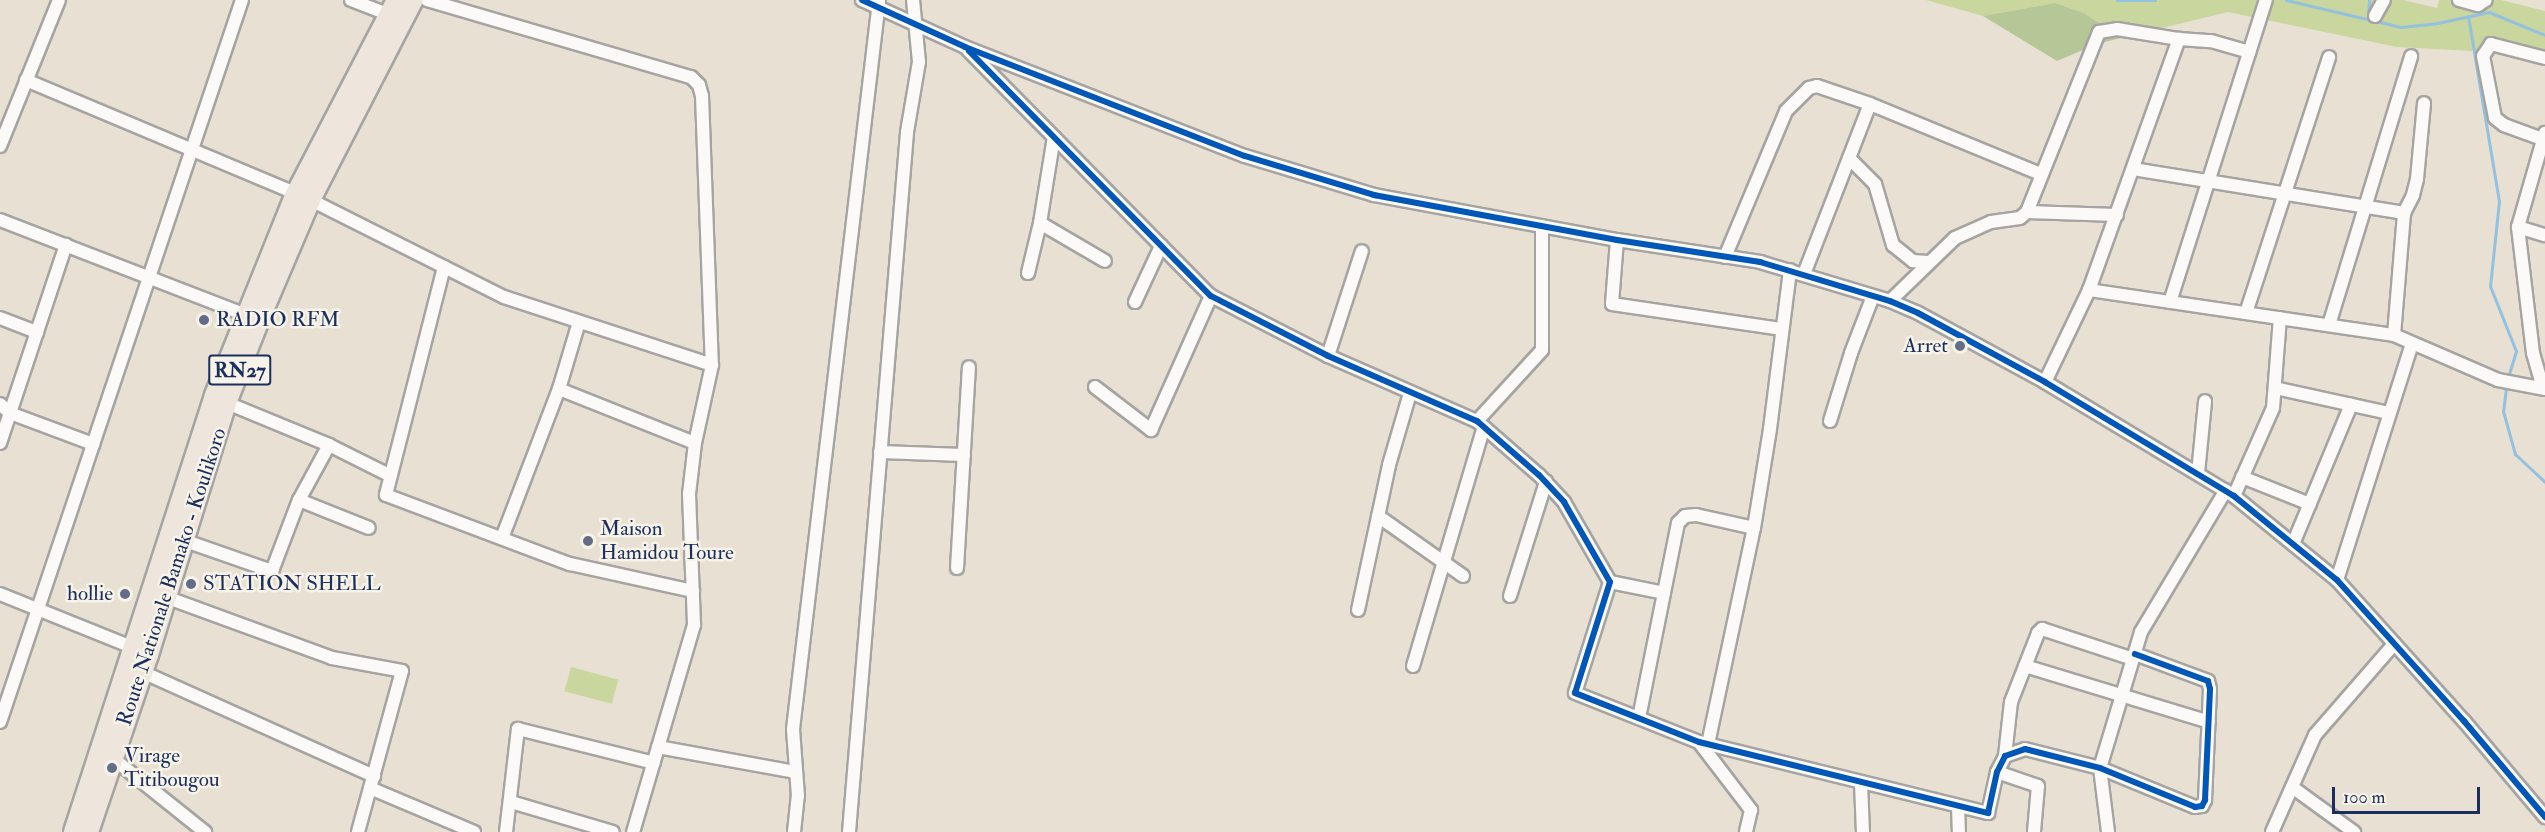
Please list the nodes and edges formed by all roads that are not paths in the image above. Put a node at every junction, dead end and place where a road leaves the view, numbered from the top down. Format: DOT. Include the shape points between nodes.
graph roads {
  1 [pos="58,0"];
  2 [pos="242,0"];
  3 [pos="351,0"];
  4 [pos="414,0"];
  5 [pos="427,0"];
  6 [pos="862,0"];
  7 [pos="913,0"];
  8 [pos="2266,0"];
  9 [pos="2384,0"];
  10 [pos="2459,0"];
  11 [pos="2486,0"];
  12 [pos="879,4"];
  13 [pos="464,5"];
  14 [pos="392,7"];
  15 [pos="2375,16"];
  16 [pos="916,26"];
  17 [pos="2179,39"];
  18 [pos="965,47"];
  19 [pos="2249,52"];
  20 [pos="2411,56"];
  21 [pos="2329,57"];
  22 [pos="2545,58"];
  23 [pos="26,80"];
  24 [pos="2424,103"];
  25 [pos="1870,104"];
  26 [pos="2544,137"];
  27 [pos="1054,138"];
  28 [pos="0,146"];
  29 [pos="192,150"];
  30 [pos="1849,158"];
  31 [pos="2133,169"];
  32 [pos="2042,174"];
  33 [pos="2208,182"];
  34 [pos="2285,194"];
  35 [pos="303,197"];
  36 [pos="2365,207"];
  37 [pos="2027,212"];
  38 [pos="2404,213"];
  39 [pos="2116,215"];
  40 [pos="0,219"];
  41 [pos="1041,223"];
  42 [pos="1542,226"];
  43 [pos="2518,227"];
  44 [pos="2545,235"];
  45 [pos="1617,240"];
  46 [pos="66,245"];
  47 [pos="1161,246"];
  48 [pos="1362,251"];
  49 [pos="1725,257"];
  50 [pos="1105,261"];
  51 [pos="1928,262"];
  52 [pos="444,267"];
  53 [pos="1790,270"];
  54 [pos="1028,273"];
  55 [pos="1804,274"];
  56 [pos="149,278"];
  57 [pos="2089,290"];
  58 [pos="1211,296"];
  59 [pos="1873,296"];
  60 [pos="1890,301"];
  61 [pos="1135,302"];
  62 [pos="2170,302"];
  63 [pos="2246,313"];
  64 [pos="246,315"];
  65 [pos="0,318"];
  66 [pos="2280,318"];
  67 [pos="579,322"];
  68 [pos="2329,325"];
  69 [pos="1782,329"];
  70 [pos="37,333"];
  71 [pos="2394,335"];
  72 [pos="2412,344"];
  73 [pos="1328,356"];
  74 [pos="712,364"];
  75 [pos="969,367"];
  76 [pos="2044,382"];
  77 [pos="2544,386"];
  78 [pos="1095,387"];
  79 [pos="2275,388"];
  80 [pos="559,389"];
  81 [pos="1410,393"];
  82 [pos="2205,401"];
  83 [pos="227,403"];
  84 [pos="0,404"];
  85 [pos="2351,405"];
  86 [pos="10,413"];
  87 [pos="2389,413"];
  88 [pos="1830,422"];
  89 [pos="1480,424"];
  90 [pos="0,443"];
  91 [pos="695,443"];
  92 [pos="93,444"];
  93 [pos="329,445"];
  94 [pos="880,452"];
  95 [pos="964,455"];
  96 [pos="2198,473"];
  97 [pos="391,476"];
  98 [pos="2242,477"];
  99 [pos="1546,482"];
  100 [pos="2230,493"];
  101 [pos="300,500"];
  102 [pos="2310,504"];
  103 [pos="1378,516"];
  104 [pos="369,528"];
  105 [pos="1754,528"];
  106 [pos="175,538"];
  107 [pos="502,538"];
  108 [pos="2293,544"];
  109 [pos="1444,562"];
  110 [pos="957,568"];
  111 [pos="1463,576"];
  112 [pos="2337,580"];
  113 [pos="1610,582"];
  114 [pos="693,591"];
  115 [pos="0,594"];
  116 [pos="158,594"];
  117 [pos="1664,594"];
  118 [pos="1510,596"];
  119 [pos="38,609"];
  120 [pos="1358,610"];
  121 [pos="2394,644"];
  122 [pos="2134,657"];
  123 [pos="139,660"];
  124 [pos="1413,666"];
  125 [pos="2025,666"];
  126 [pos="5,691"];
  127 [pos="2122,695"];
  128 [pos="1639,718"];
  129 [pos="0,722"];
  130 [pos="2209,722"];
  131 [pos="1704,743"];
  132 [pos="658,747"];
  133 [pos="107,754"];
  134 [pos="2005,756"];
  135 [pos="654,763"];
  136 [pos="2100,768"];
  137 [pos="795,772"];
  138 [pos="1997,772"];
  139 [pos="372,782"];
  140 [pos="1861,783"];
  141 [pos="2292,787"];
  142 [pos="511,802"];
  143 [pos="1958,806"];
  144 [pos="2545,817"];
  145 [pos="73,832"];
  146 [pos="89,832"];
  147 [pos="205,832"];
  148 [pos="358,832"];
  149 [pos="474,832"];
  150 [pos="506,832"];
  151 [pos="613,832"];
  152 [pos="633,832"];
  153 [pos="794,832"];
  154 [pos="849,832"];
  155 [pos="1746,832"];
  156 [pos="1863,832"];
  157 [pos="1959,832"];
  158 [pos="2034,832"];
  159 [pos="2108,832"];
  160 [pos="2272,832"];
  161 [pos="2354,832"];
  1 -- 23 [label="street"];
  2 -- 29 [label="street"];
  3 -- 14 [label="street"];
  4 -- 35 [label="main road, Route Nationale Bamako - Koulikoro / RN27"];
  5 -- 13 [label="street"];
  6 -- 12 [label="street"];
  7 -- 16 [label="street"];
  8 -- 19 [label="street"];
  9 -- 15 [label="street"];
  10 -- 11 [label="street" via="2478,5"];
  12 -- 16 [label="street"];
  12 -- 137 [label="street" via="793,729"];
  13 -- 74 [label="street" via="691,77 699,85"];
  14 -- 35 [label="main road, Route Nationale Bamako - Koulikoro / RN27"];
  16 -- 18 [label="street"];
  16 -- 94 [label="street" via="919,62 907,132"];
  17 -- 19 [label="street" via="2226,44"];
  17 -- 31 [label="street"];
  17 -- 32 [label="street" via="2117,29 2099,32"];
  18 -- 27 [label="street"];
  18 -- 42 [label="street" via="1245,156 1374,195"];
  19 -- 33 [label="street"];
  20 -- 36 [label="street"];
  21 -- 34 [label="street"];
  22 -- 26 [label="street" via="2491,44 2483,56 2495,118 2504,125"];
  23 -- 28 [label="street"];
  23 -- 29 [label="street"];
  24 -- 38 [label="street" via="2416,179"];
  25 -- 30 [label="street"];
  25 -- 32 [label="street"];
  25 -- 49 [label="street" via="1817,86 1797,99 1786,111"];
  26 -- 43 [label="street"];
  27 -- 41 [label="street"];
  27 -- 47 [label="street"];
  29 -- 35 [label="street"];
  29 -- 56 [label="street"];
  30 -- 51 [label="street" via="1875,184 1893,245 1913,261"];
  30 -- 55 [label="street"];
  31 -- 33 [label="street"];
  31 -- 39 [label="street"];
  32 -- 37 [label="street"];
  33 -- 34 [label="street"];
  33 -- 62 [label="street"];
  34 -- 36 [label="street"];
  34 -- 63 [label="street"];
  35 -- 52 [label="street"];
  35 -- 64 [label="main road, Route Nationale Bamako - Koulikoro / RN27"];
  35 -- 83 [label="main road, Route Nationale Bamako - Koulikoro / RN27"];
  36 -- 38 [label="street"];
  36 -- 68 [label="street"];
  37 -- 39 [label="street"];
  37 -- 51 [label="street" via="2020,218 1969,230"];
  38 -- 71 [label="street"];
  39 -- 57 [label="street"];
  40 -- 46 [label="street"];
  41 -- 50 [label="street"];
  41 -- 54 [label="street"];
  42 -- 45 [label="street"];
  42 -- 89 [label="street" via="1542,350"];
  43 -- 44 [label="street"];
  43 -- 77 [label="street" via="2533,353"];
  45 -- 49 [label="street"];
  45 -- 69 [label="street" via="1612,304"];
  46 -- 56 [label="street"];
  46 -- 70 [label="street"];
  47 -- 58 [label="street"];
  47 -- 61 [label="street"];
  48 -- 73 [label="street"];
  49 -- 53 [label="street"];
  51 -- 60 [label="street"];
  52 -- 67 [label="street" via="504,297"];
  52 -- 97 [label="street"];
  53 -- 55 [label="street"];
  53 -- 69 [label="street"];
  55 -- 59 [label="street"];
  56 -- 64 [label="street"];
  56 -- 92 [label="street"];
  57 -- 62 [label="street"];
  57 -- 76 [label="street"];
  58 -- 73 [label="street"];
  58 -- 78 [label="street" via="1152,430"];
  59 -- 60 [label="street"];
  59 -- 88 [label="street"];
  60 -- 76 [label="street"];
  62 -- 63 [label="street"];
  63 -- 66 [label="street"];
  64 -- 106 [label="main road, Route Nationale Bamako - Koulikoro / RN27" via="214,395"];
  65 -- 70 [label="street"];
  66 -- 68 [label="street"];
  66 -- 79 [label="street"];
  67 -- 74 [label="street"];
  67 -- 80 [label="street"];
  68 -- 71 [label="street"];
  69 -- 105 [label="street"];
  70 -- 86 [label="street"];
  71 -- 72 [label="street"];
  72 -- 77 [label="street" via="2498,380"];
  72 -- 87 [label="street"];
  73 -- 81 [label="street"];
  74 -- 91 [label="street"];
  75 -- 95 [label="street"];
  76 -- 96 [label="street"];
  79 -- 85 [label="street"];
  79 -- 98 [label="street" via="2269,421"];
  80 -- 91 [label="street"];
  80 -- 107 [label="street"];
  81 -- 89 [label="street"];
  81 -- 103 [label="street"];
  82 -- 96 [label="street"];
  83 -- 93 [label="street"];
  83 -- 106 [label="main road, Route Nationale Bamako - Koulikoro / RN27"];
  84 -- 86 [label="street"];
  85 -- 87 [label="street"];
  85 -- 102 [label="street"];
  86 -- 90 [label="street"];
  86 -- 92 [label="street"];
  87 -- 112 [label="street"];
  89 -- 99 [label="street"];
  89 -- 109 [label="street"];
  91 -- 114 [label="street" via="689,494"];
  92 -- 119 [label="street"];
  93 -- 97 [label="street"];
  93 -- 101 [label="street"];
  94 -- 95 [label="street"];
  94 -- 154 [label="street"];
  95 -- 110 [label="street"];
  96 -- 100 [label="street"];
  97 -- 107 [label="street" via="386,495"];
  98 -- 100 [label="street"];
  98 -- 102 [label="street"];
  99 -- 113 [label="street" via="1564,502"];
  99 -- 118 [label="street"];
  100 -- 108 [label="street"];
  100 -- 122 [label="street" via="2141,632"];
  101 -- 104 [label="street"];
  101 -- 106 [label="street" via="272,571"];
  102 -- 108 [label="street"];
  103 -- 109 [label="street"];
  103 -- 120 [label="street"];
  105 -- 117 [label="street" via="1685,516 1678,523"];
  105 -- 131 [label="street"];
  106 -- 116 [label="main road, Route Nationale Bamako - Koulikoro / RN27"];
  107 -- 114 [label="street" via="570,564"];
  108 -- 112 [label="street"];
  109 -- 111 [label="street"];
  109 -- 124 [label="street"];
  112 -- 121 [label="street"];
  113 -- 117 [label="street"];
  113 -- 128 [label="street" via="1575,693"];
  114 -- 132 [label="street" via="694,625"];
  115 -- 119 [label="street"];
  116 -- 123 [label="main road, Route Nationale Bamako - Koulikoro / RN27"];
  116 -- 139 [label="street" via="332,657 402,671"];
  117 -- 128 [label="street"];
  119 -- 123 [label="street"];
  119 -- 126 [label="street"];
  121 -- 141 [label="street" via="2315,735"];
  121 -- 144 [label="street"];
  122 -- 125 [label="street" via="2042,629"];
  122 -- 127 [label="street"];
  122 -- 130 [label="street" via="2208,681"];
  123 -- 133 [label="main road, Route Nationale Bamako - Koulikoro / RN27"];
  123 -- 139 [label="street"];
  125 -- 127 [label="street"];
  125 -- 134 [label="street" via="2011,702"];
  126 -- 129 [label="street"];
  127 -- 130 [label="street"];
  127 -- 136 [label="street"];
  128 -- 131 [label="street"];
  130 -- 136 [label="street" via="2202,807"];
  131 -- 140 [label="street"];
  131 -- 155 [label="street" via="1750,810"];
  132 -- 135 [label="street"];
  132 -- 137 [label="street"];
  133 -- 145 [label="main road, Route Nationale Bamako - Koulikoro / RN27"];
  133 -- 146 [label="main road, Route Nationale Bamako - Koulikoro / RN27"];
  133 -- 147 [label="street"];
  134 -- 136 [label="street" via="2025,749"];
  134 -- 138 [label="street"];
  135 -- 142 [label="street" via="518,729"];
  135 -- 152 [label="street"];
  136 -- 159 [label="street"];
  137 -- 153 [label="street" via="798,796"];
  138 -- 143 [label="street" via="1988,813"];
  138 -- 158 [label="street" via="2038,786"];
  139 -- 148 [label="street"];
  139 -- 149 [label="street"];
  140 -- 143 [label="street"];
  140 -- 156 [label="street"];
  141 -- 160 [label="street"];
  141 -- 161 [label="street"];
  142 -- 150 [label="street"];
  142 -- 151 [label="street"];
  143 -- 157 [label="street"];
}
